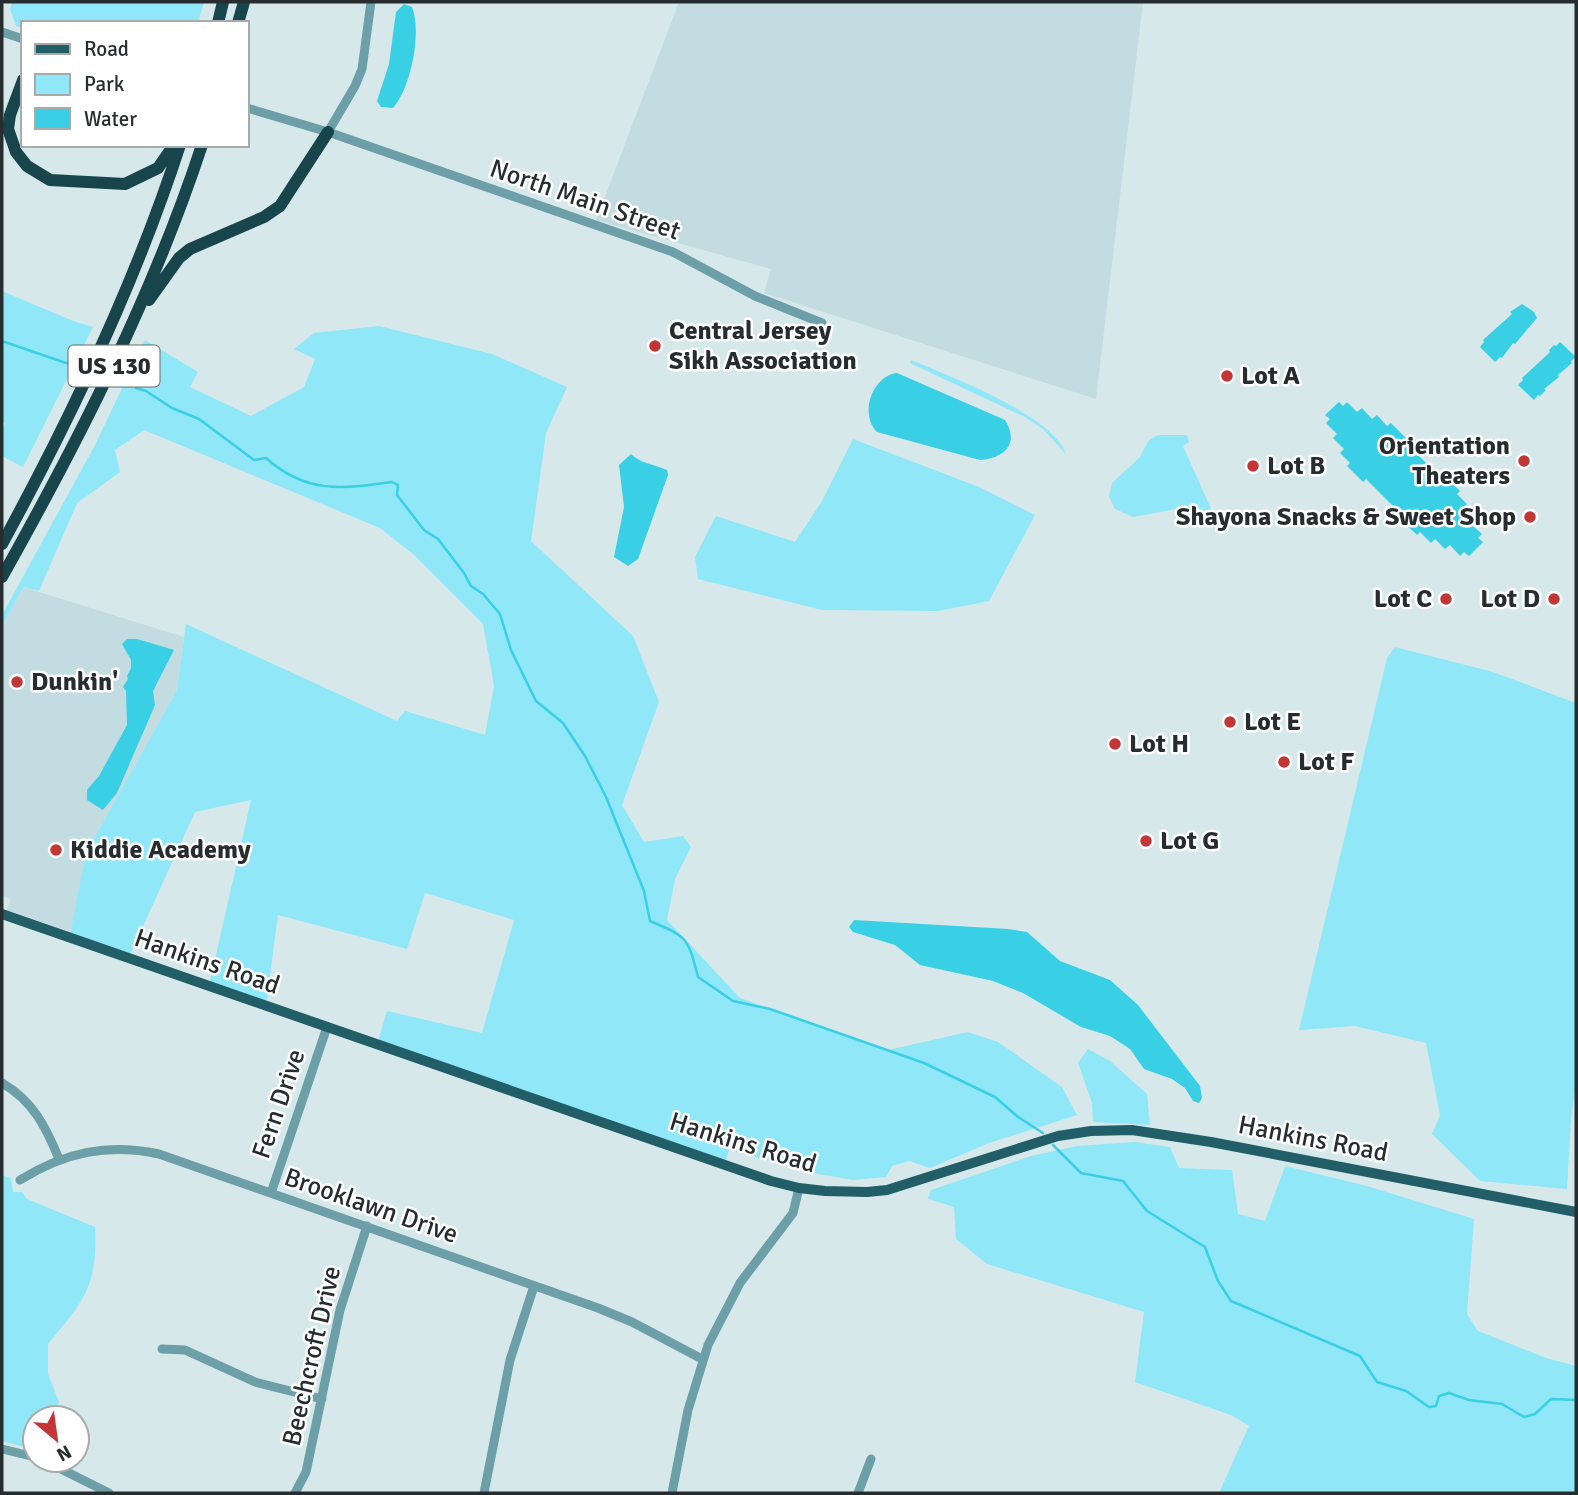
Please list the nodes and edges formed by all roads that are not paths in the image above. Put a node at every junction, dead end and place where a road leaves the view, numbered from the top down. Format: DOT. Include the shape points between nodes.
graph roads {
  1 [pos="223,2"];
  2 [pos="244,2"];
  3 [pos="370,2"];
  4 [pos="218,21"];
  5 [pos="239,21"];
  6 [pos="2,32"];
  7 [pos="21,38"];
  8 [pos="21,85"];
  9 [pos="248,108"];
  10 [pos="328,132"];
  11 [pos="173,147"];
  12 [pos="179,147"];
  13 [pos="201,147"];
  14 [pos="822,323"];
  15 [pos="128,333"];
  16 [pos="2,544"];
  17 [pos="2,577"];
  18 [pos="2,915"];
  19 [pos="327,1027"];
  20 [pos="2,1083"];
  21 [pos="59,1159"];
  22 [pos="20,1180"];
  23 [pos="799,1188"];
  24 [pos="271,1193"];
  25 [pos="1576,1212"];
  26 [pos="367,1226"];
  27 [pos="534,1286"];
  28 [pos="162,1349"];
  29 [pos="702,1359"];
  30 [pos="322,1399"];
  31 [pos="2,1449"];
  32 [pos="21,1454"];
  33 [pos="871,1459"];
  34 [pos="71,1474"];
  35 [pos="109,1493"];
  36 [pos="295,1493"];
  37 [pos="484,1493"];
  38 [pos="672,1493"];
  39 [pos="858,1493"];
  1 -- 4 [label="highway"];
  2 -- 5 [label="highway"];
  3 -- 10 [label="street" via="362,69"];
  6 -- 7 [label="street"];
  8 -- 11 [label="highway" via="8,129 27,166 50,180 125,184 158,168"];
  9 -- 10 [label="street, North Main Street"];
  10 -- 14 [label="street, North Main Street" via="673,252 755,296"];
  10 -- 15 [label="highway" via="280,206 184,254"];
  12 -- 16 [label="highway, US 130" via="137,264 87,379"];
  13 -- 15 [label="highway, US 130"];
  15 -- 17 [label="highway, US 130" via="78,439"];
  18 -- 19 [label="main road, Hankins Road"];
  19 -- 23 [label="main road, Hankins Road"];
  19 -- 24 [label="street, Fern Drive"];
  20 -- 21 [label="street" via="38,1114"];
  21 -- 22 [label="street, Brooklawn Drive"];
  21 -- 24 [label="street, Brooklawn Drive" via="104,1149 143,1150"];
  23 -- 25 [label="main road, Hankins Road" via="887,1190 1058,1136 1132,1130"];
  23 -- 29 [label="street" via="793,1213 740,1283"];
  24 -- 26 [label="street, Brooklawn Drive"];
  26 -- 27 [label="street, Brooklawn Drive"];
  26 -- 30 [label="street, Beechcroft Drive" via="340,1310"];
  27 -- 29 [label="street, Brooklawn Drive" via="610,1313"];
  27 -- 37 [label="street" via="510,1360"];
  28 -- 30 [label="street" via="185,1350 255,1382"];
  29 -- 38 [label="street"];
  30 -- 36 [label="street, Beechcroft Drive" via="306,1472"];
  31 -- 32 [label="street"];
  33 -- 39 [label="street"];
  34 -- 35 [label="street"];
}
